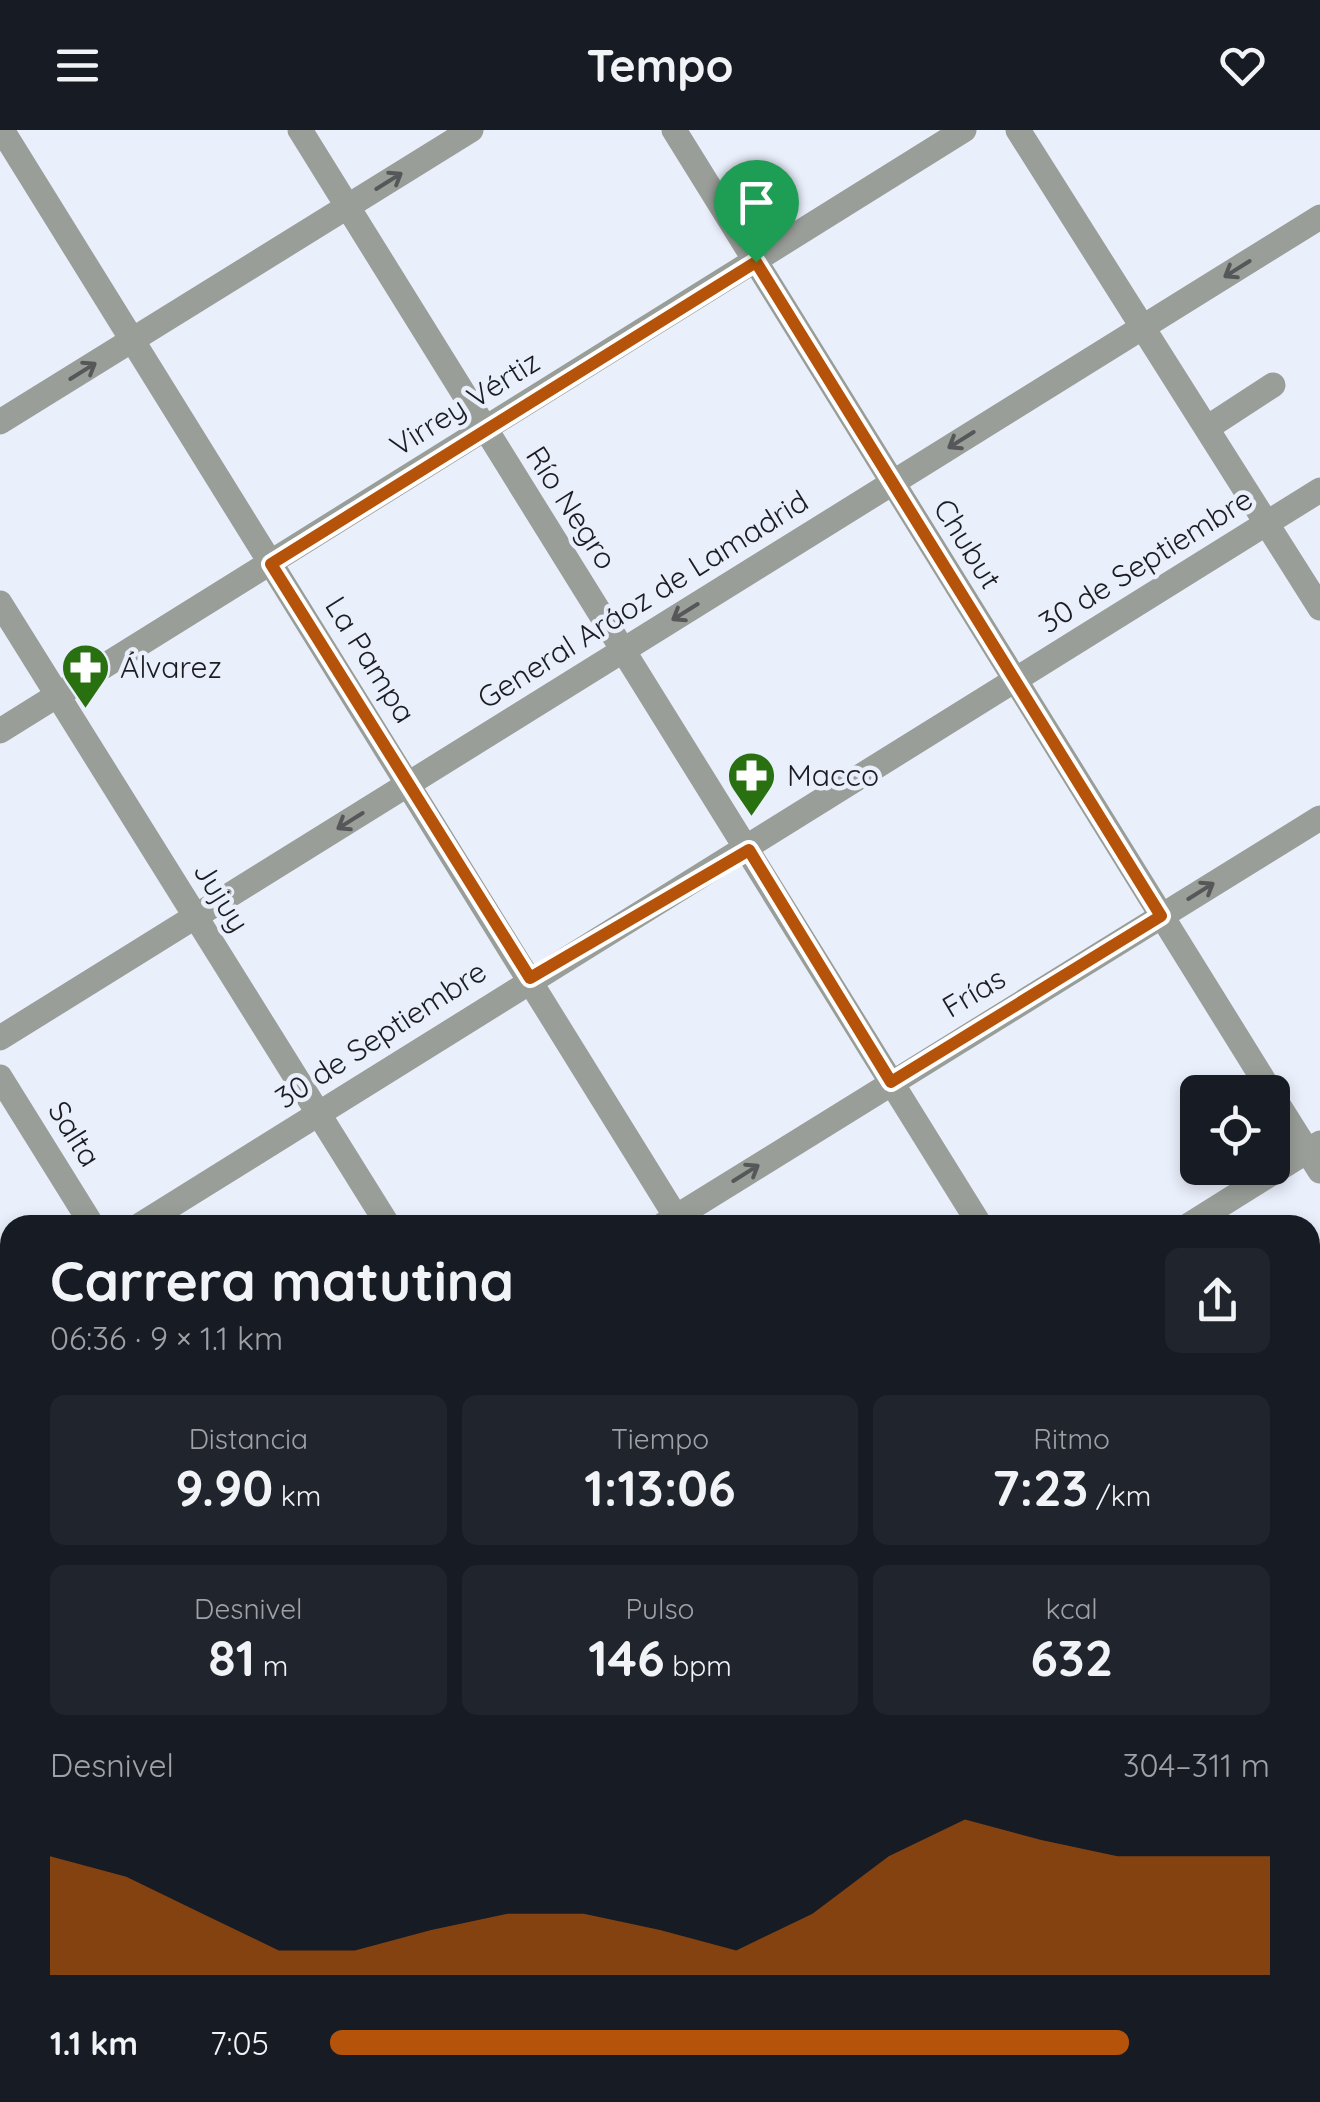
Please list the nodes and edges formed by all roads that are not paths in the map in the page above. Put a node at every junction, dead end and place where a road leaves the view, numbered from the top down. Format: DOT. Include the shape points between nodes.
graph roads {
  1 [pos="2,130"];
  2 [pos="300,130"];
  3 [pos="470,130"];
  4 [pos="674,130"];
  5 [pos="964,130"];
  6 [pos="1018,130"];
  7 [pos="347,207"];
  8 [pos="1320,217"];
  9 [pos="756,262"];
  10 [pos="1142,328"];
  11 [pos="133,339"];
  12 [pos="1273,385"];
  13 [pos="0,422"];
  14 [pos="1207,428"];
  15 [pos="484,431"];
  16 [pos="891,484"];
  17 [pos="1320,490"];
  18 [pos="1268,523"];
  19 [pos="271,564"];
  20 [pos="0,603"];
  21 [pos="1320,608"];
  22 [pos="624,650"];
  23 [pos="1016,681"];
  24 [pos="56,697"];
  25 [pos="0,731"];
  26 [pos="409,784"];
  27 [pos="1320,818"];
  28 [pos="749,850"];
  29 [pos="195,916"];
  30 [pos="1161,916"];
  31 [pos="530,978"];
  32 [pos="0,1038"];
  33 [pos="1260,1075"];
  34 [pos="0,1077"];
  35 [pos="891,1082"];
  36 [pos="319,1114"];
  37 [pos="1290,1119"];
  38 [pos="1316,1155"];
  39 [pos="86,1215"];
  40 [pos="156,1215"];
  41 [pos="382,1215"];
  42 [pos="670,1215"];
  43 [pos="685,1215"];
  44 [pos="974,1215"];
  45 [pos="1208,1215"];
  1 -- 11 [label="street, La Pampa"];
  2 -- 7 [label="street, Río Negro"];
  7 -- 3 [label="street, one-way"];
  4 -- 9 [label="street, Chubut"];
  5 -- 9 [label="street, Virrey Vértiz"];
  6 -- 10 [label="street"];
  7 -- 11 [label="street"];
  7 -- 15 [label="street, Río Negro"];
  8 -- 10 [label="street, General Aráoz de Lamadrid, one-way"];
  9 -- 15 [label="street, Virrey Vértiz"];
  9 -- 16 [label="street, Chubut"];
  10 -- 14 [label="street"];
  10 -- 16 [label="street, General Aráoz de Lamadrid, one-way"];
  13 -- 11 [label="street, one-way"];
  11 -- 19 [label="street, La Pampa"];
  12 -- 14 [label="street"];
  14 -- 18 [label="street"];
  15 -- 19 [label="street, Virrey Vértiz"];
  15 -- 22 [label="street, Río Negro"];
  16 -- 22 [label="street, General Aráoz de Lamadrid, one-way"];
  16 -- 23 [label="street, Chubut"];
  17 -- 18 [label="street, 30 de Septiembre"];
  18 -- 21 [label="street"];
  18 -- 23 [label="street, 30 de Septiembre"];
  19 -- 24 [label="street, Virrey Vértiz"];
  19 -- 26 [label="street, La Pampa"];
  20 -- 24 [label="street, Jujuy"];
  22 -- 26 [label="street, General Aráoz de Lamadrid"];
  22 -- 28 [label="street, Río Negro"];
  23 -- 28 [label="street, 30 de Septiembre"];
  23 -- 30 [label="street, Chubut"];
  24 -- 25 [label="street, Virrey Vértiz"];
  24 -- 29 [label="street, Jujuy"];
  26 -- 29 [label="street, General Aráoz de Lamadrid, one-way"];
  26 -- 31 [label="street, La Pampa"];
  30 -- 27 [label="street, Frías, one-way"];
  28 -- 31 [label="street, 30 de Septiembre"];
  28 -- 35 [label="street, Río Negro"];
  29 -- 32 [label="street, General Aráoz de Lamadrid"];
  29 -- 36 [label="street, Jujuy"];
  30 -- 33 [label="street, Chubut"];
  30 -- 35 [label="street, Frías"];
  31 -- 36 [label="street, 30 de Septiembre"];
  31 -- 42 [label="street, La Pampa"];
  34 -- 39 [label="street, Salta"];
  43 -- 35 [label="street, Frías, one-way"];
  35 -- 44 [label="street, Río Negro"];
  36 -- 40 [label="street, 30 de Septiembre"];
  36 -- 41 [label="street, Jujuy"];
  37 -- 38 [label="street, Chubut"];
  38 -- 45 [label="street"];
}
